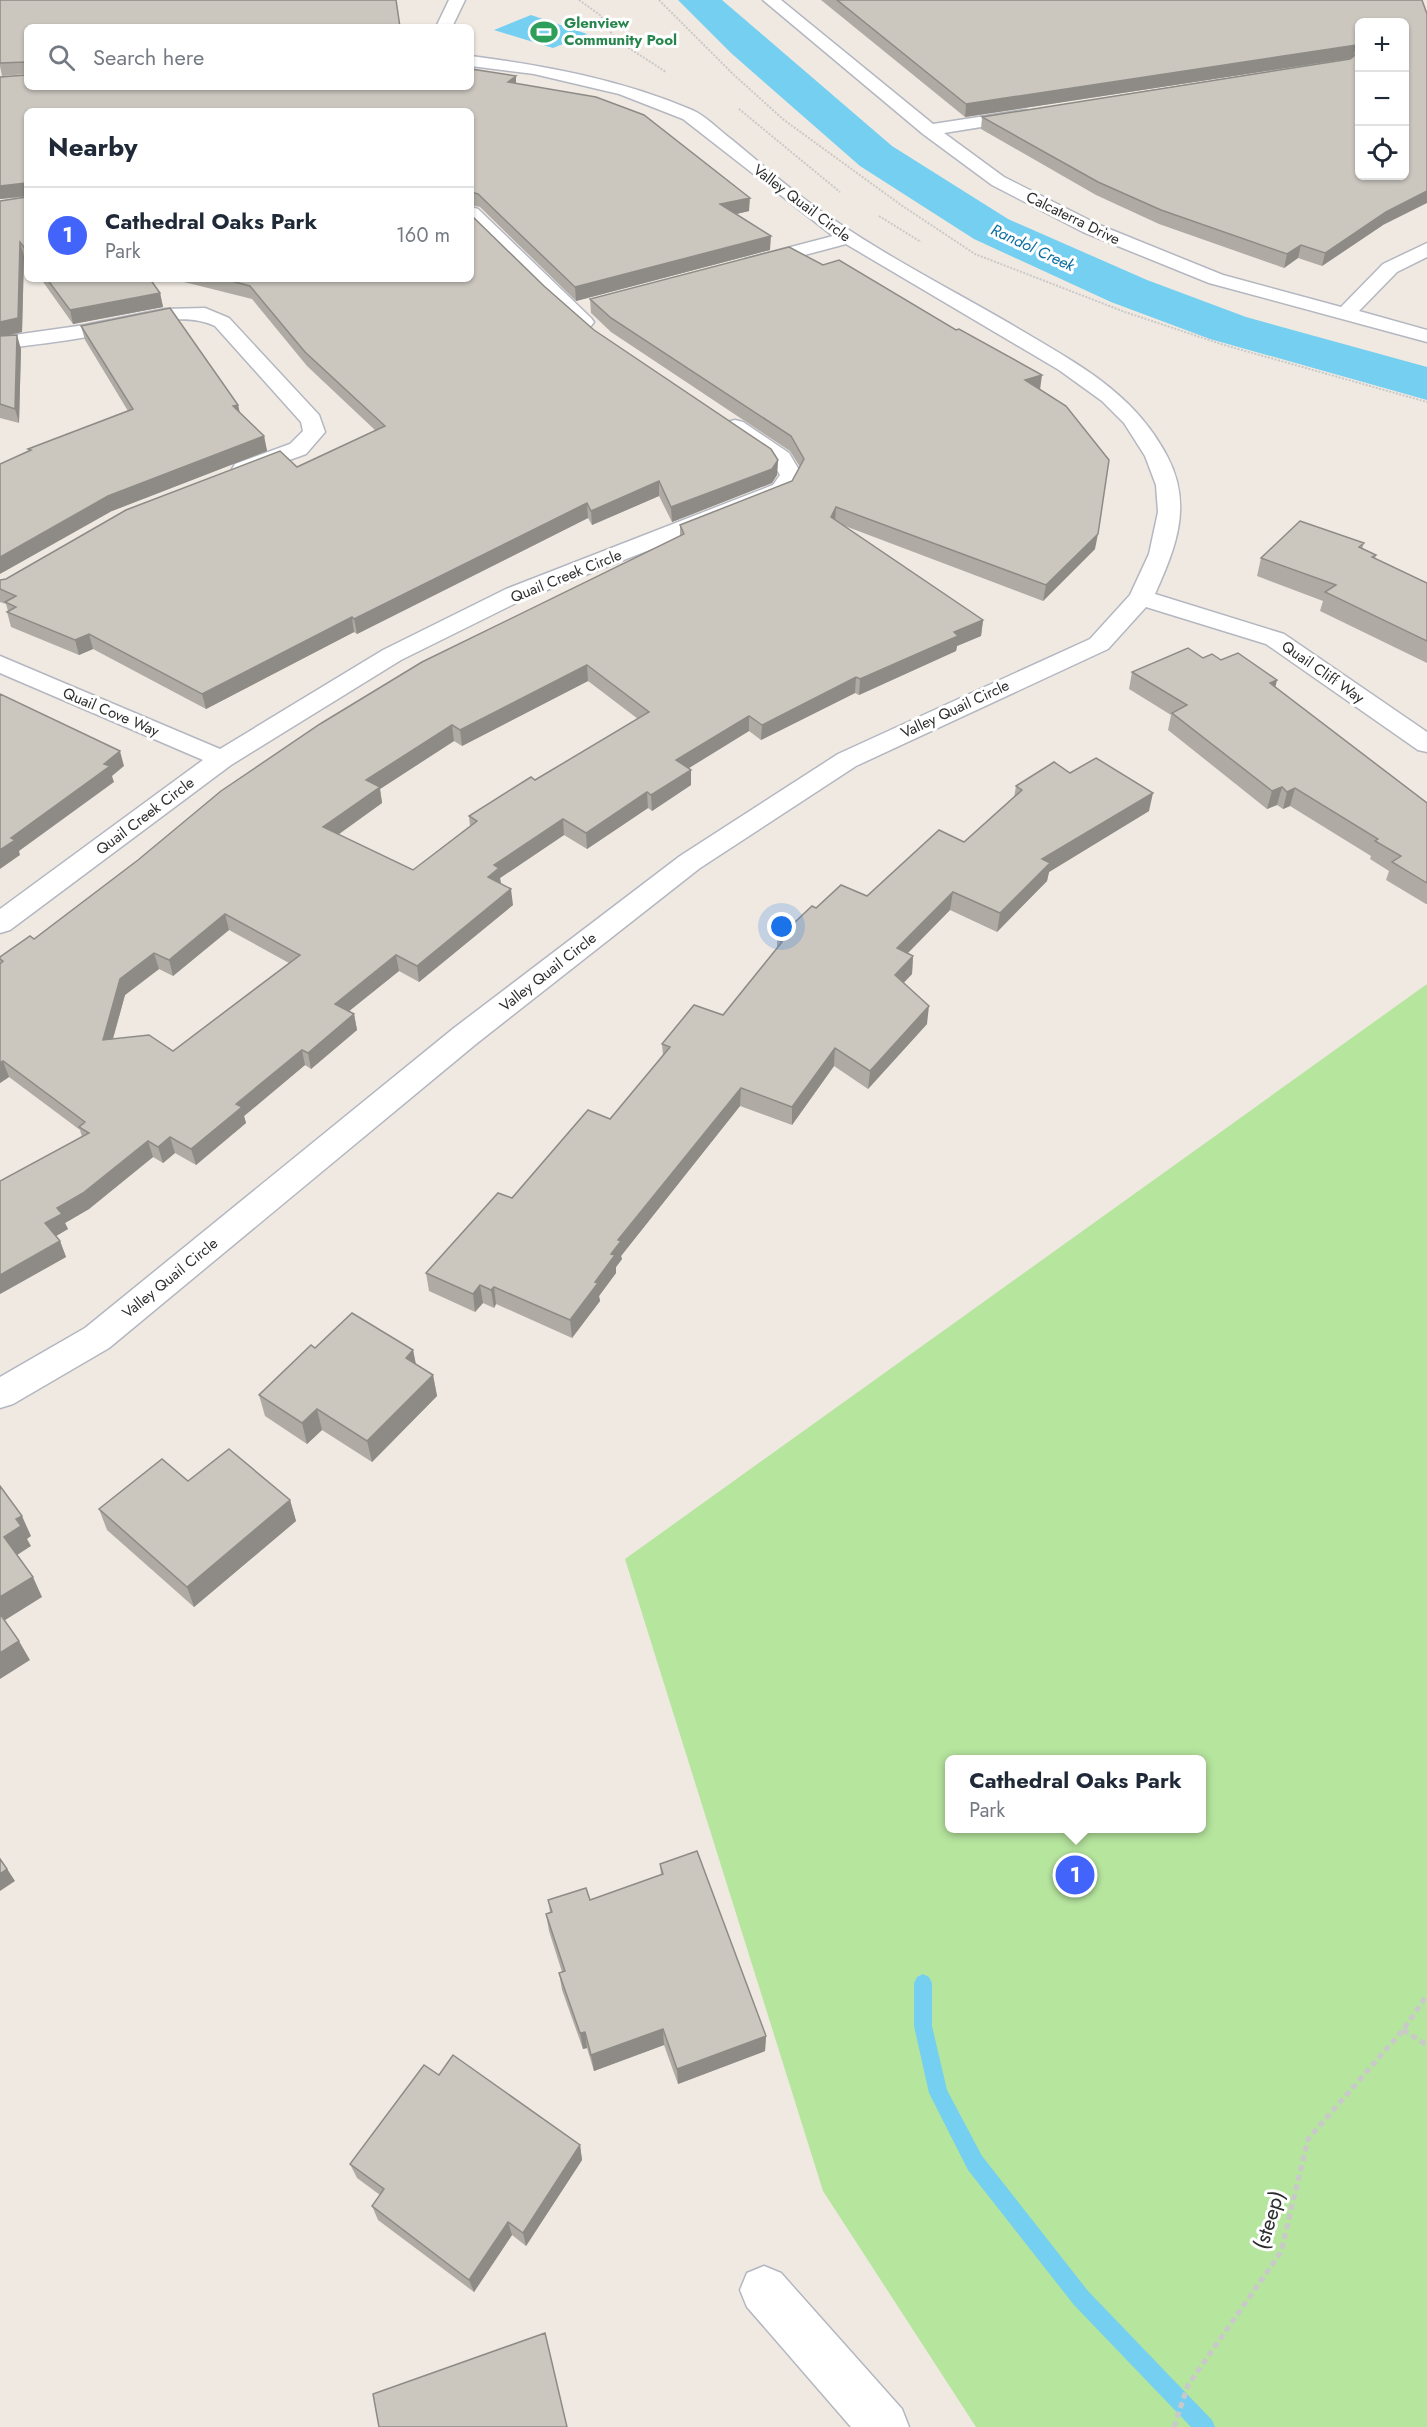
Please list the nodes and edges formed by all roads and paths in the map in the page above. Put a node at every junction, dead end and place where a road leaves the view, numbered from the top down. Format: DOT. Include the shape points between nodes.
graph roads {
  1 [pos="458,0"];
  2 [pos="579,0"];
  3 [pos="659,0"];
  4 [pos="776,1"];
  5 [pos="446,24"];
  6 [pos="474,61"];
  7 [pos="670,76"];
  8 [pos="737,108"];
  9 [pos="1045,111"];
  10 [pos="929,130"];
  11 [pos="844,196"];
  12 [pos="872,213"];
  13 [pos="474,216"];
  14 [pos="805,229"];
  15 [pos="836,231"];
  16 [pos="922,243"];
  17 [pos="1427,249"];
  18 [pos="732,268"];
  19 [pos="566,298"];
  20 [pos="593,304"];
  21 [pos="1345,314"];
  22 [pos="1427,336"];
  23 [pos="603,339"];
  24 [pos="0,343"];
  25 [pos="1427,402"];
  26 [pos="712,412"];
  27 [pos="224,476"];
  28 [pos="1141,598"];
  29 [pos="0,664"];
  30 [pos="1427,744"];
  31 [pos="222,759"];
  32 [pos="0,923"];
  33 [pos="0,1394"];
  34 [pos="1427,1995"];
  35 [pos="1402,2030"];
  36 [pos="1427,2044"];
  37 [pos="764,2289"];
  38 [pos="884,2427"];
  39 [pos="1173,2427"];
  1 -- 5 [label="street"];
  2 -- 7 [label="path" via="600,15 615,39"];
  3 -- 25 [label="path" via="784,120 975,254 1224,345"];
  4 -- 10 [label="street, Calcaterra Drive"];
  6 -- 15 [label="street, Valley Quail Circle" via="534,69 624,90 689,115"];
  8 -- 11 [label="path"];
  9 -- 10 [label="street"];
  10 -- 21 [label="street, Calcaterra Drive" via="998,181 1090,228 1216,279"];
  12 -- 16 [label="path"];
  13 -- 19 [label="street"];
  14 -- 15 [label="street"];
  15 -- 18 [label="street"];
  15 -- 28 [label="street, Valley Quail Circle" via="1066,366 1110,396 1132,419 1156,456 1167,485 1170,512 1161,554"];
  17 -- 21 [label="street" via="1390,268"];
  19 -- 20 [label="street"];
  19 -- 23 [label="street"];
  21 -- 22 [label="street, Calcaterra Drive"];
  24 -- 27 [label="street" via="165,315 205,314 222,321 311,420 314,432 298,449"];
  26 -- 31 [label="street, Quail Creek Circle" via="781,458 791,474 782,490 515,594 392,655"];
  28 -- 30 [label="street, Quail Cliff Way" via="1275,639"];
  28 -- 33 [label="street, Valley Quail Circle" via="1099,644 847,760 690,862 465,1036 97,1338"];
  29 -- 31 [label="street, Quail Cove Way"];
  31 -- 32 [label="street, Quail Creek Circle"];
  34 -- 35 [label="path, (steep)"];
  35 -- 36 [label="path"];
  35 -- 39 [label="path, (steep)" via="1308,2139 1281,2252 1188,2385"];
  37 -- 38 [label="street"];
}
